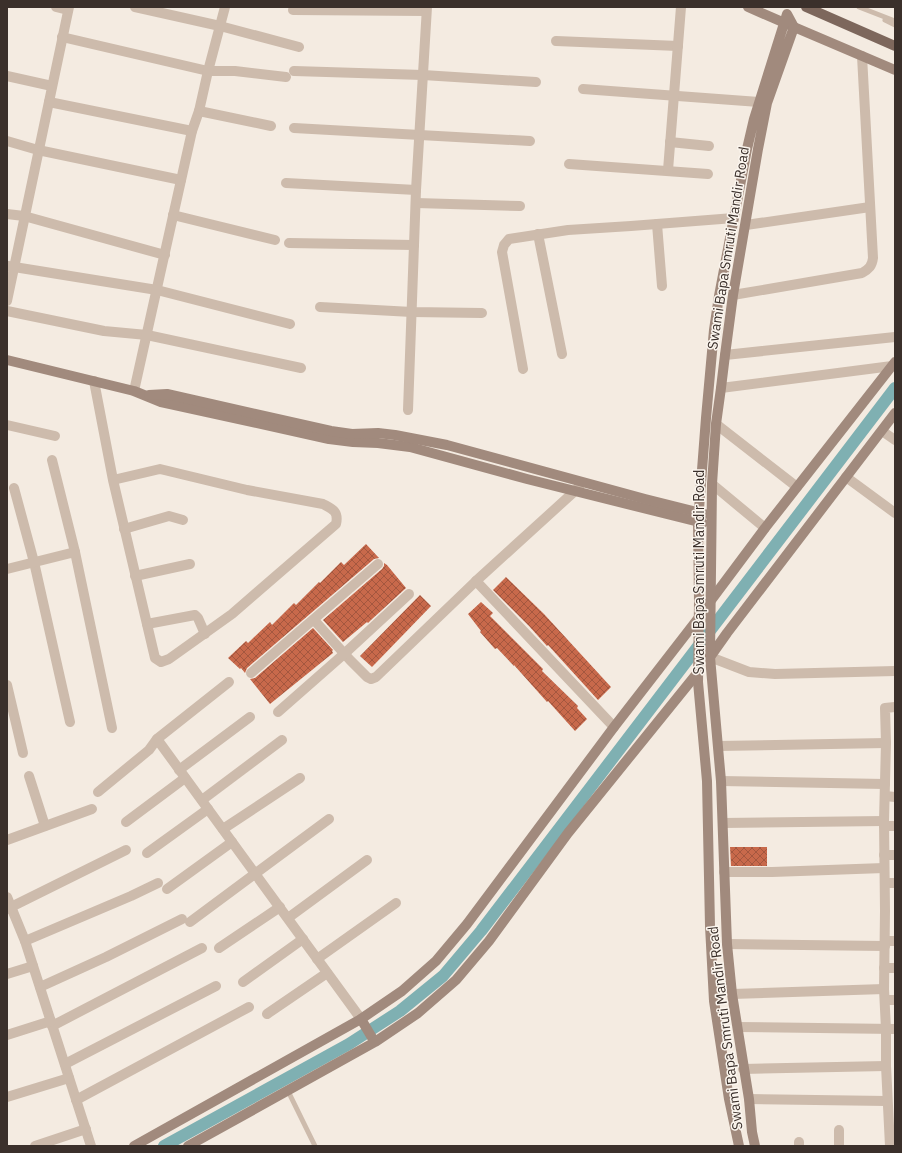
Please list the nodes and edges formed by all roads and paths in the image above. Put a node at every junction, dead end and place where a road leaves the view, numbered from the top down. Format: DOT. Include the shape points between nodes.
graph roads {
  1 [pos="56,7"];
  2 [pos="135,7"];
  3 [pos="225,7"];
  4 [pos="681,7"];
  5 [pos="748,7"];
  6 [pos="806,7"];
  7 [pos="859,7"];
  8 [pos="69,8"];
  9 [pos="427,9"];
  10 [pos="293,10"];
  11 [pos="866,10"];
  12 [pos="785,15"];
  13 [pos="895,21"];
  14 [pos="220,26"];
  15 [pos="895,26"];
  16 [pos="794,27"];
  17 [pos="62,37"];
  18 [pos="556,41"];
  19 [pos="678,46"];
  20 [pos="895,46"];
  21 [pos="299,47"];
  22 [pos="862,56"];
  23 [pos="895,70"];
  24 [pos="208,71"];
  25 [pos="423,75"];
  26 [pos="7,76"];
  27 [pos="536,82"];
  28 [pos="52,86"];
  29 [pos="583,89"];
  30 [pos="674,96"];
  31 [pos="49,102"];
  32 [pos="759,102"];
  33 [pos="199,111"];
  34 [pos="271,126"];
  35 [pos="294,128"];
  36 [pos="192,131"];
  37 [pos="419,136"];
  38 [pos="530,141"];
  39 [pos="7,142"];
  40 [pos="670,142"];
  41 [pos="709,146"];
  42 [pos="38,150"];
  43 [pos="569,164"];
  44 [pos="668,170"];
  45 [pos="708,174"];
  46 [pos="181,180"];
  47 [pos="286,183"];
  48 [pos="416,190"];
  49 [pos="416,203"];
  50 [pos="520,206"];
  51 [pos="870,207"];
  52 [pos="7,214"];
  53 [pos="173,215"];
  54 [pos="24,216"];
  55 [pos="734,218"];
  56 [pos="657,224"];
  57 [pos="746,224"];
  58 [pos="538,234"];
  59 [pos="275,240"];
  60 [pos="289,243"];
  61 [pos="414,245"];
  62 [pos="165,255"];
  63 [pos="10,266"];
  64 [pos="662,286"];
  65 [pos="157,290"];
  66 [pos="733,295"];
  67 [pos="7,301"];
  68 [pos="320,307"];
  69 [pos="7,311"];
  70 [pos="412,312"];
  71 [pos="482,313"];
  72 [pos="290,324"];
  73 [pos="147,335"];
  74 [pos="895,337"];
  75 [pos="562,354"];
  76 [pos="725,354"];
  77 [pos="7,360"];
  78 [pos="893,364"];
  79 [pos="301,368"];
  80 [pos="523,369"];
  81 [pos="94,381"];
  82 [pos="721,388"];
  83 [pos="134,391"];
  84 [pos="408,410"];
  85 [pos="895,413"];
  86 [pos="716,424"];
  87 [pos="7,426"];
  88 [pos="882,431"];
  89 [pos="55,436"];
  90 [pos="895,440"];
  91 [pos="52,460"];
  92 [pos="846,477"];
  93 [pos="113,480"];
  94 [pos="712,484"];
  95 [pos="579,486"];
  96 [pos="797,487"];
  97 [pos="14,488"];
  98 [pos="895,513"];
  99 [pos="698,517"];
  100 [pos="183,520"];
  101 [pos="710,520"];
  102 [pos="765,528"];
  103 [pos="124,529"];
  104 [pos="75,552"];
  105 [pos="34,562"];
  106 [pos="190,564"];
  107 [pos="378,564"];
  108 [pos="7,568"];
  109 [pos="135,576"];
  110 [pos="476,581"];
  111 [pos="408,594"];
  112 [pos="710,602"];
  113 [pos="699,616"];
  114 [pos="314,620"];
  115 [pos="147,624"];
  116 [pos="205,634"];
  117 [pos="344,654"];
  118 [pos="710,657"];
  119 [pos="895,671"];
  120 [pos="698,672"];
  121 [pos="251,673"];
  122 [pos="229,682"];
  123 [pos="7,685"];
  124 [pos="895,707"];
  125 [pos="278,712"];
  126 [pos="250,717"];
  127 [pos="70,722"];
  128 [pos="614,727"];
  129 [pos="112,728"];
  130 [pos="157,739"];
  131 [pos="282,740"];
  132 [pos="889,740"];
  133 [pos="718,746"];
  134 [pos="23,753"];
  135 [pos="890,766"];
  136 [pos="182,774"];
  137 [pos="29,776"];
  138 [pos="300,778"];
  139 [pos="721,781"];
  140 [pos="885,784"];
  141 [pos="98,792"];
  142 [pos="884,796"];
  143 [pos="895,796"];
  144 [pos="202,800"];
  145 [pos="92,809"];
  146 [pos="208,809"];
  147 [pos="329,819"];
  148 [pos="126,822"];
  149 [pos="723,823"];
  150 [pos="884,824"];
  151 [pos="44,826"];
  152 [pos="895,826"];
  153 [pos="223,829"];
  154 [pos="7,840"];
  155 [pos="232,842"];
  156 [pos="126,850"];
  157 [pos="147,854"];
  158 [pos="884,855"];
  159 [pos="895,855"];
  160 [pos="367,860"];
  161 [pos="884,868"];
  162 [pos="724,872"];
  163 [pos="255,874"];
  164 [pos="158,883"];
  165 [pos="890,883"];
  166 [pos="167,889"];
  167 [pos="7,897"];
  168 [pos="396,903"];
  169 [pos="280,907"];
  170 [pos="9,909"];
  171 [pos="890,911"];
  172 [pos="288,918"];
  173 [pos="303,939"];
  174 [pos="25,941"];
  175 [pos="888,943"];
  176 [pos="727,944"];
  177 [pos="202,948"];
  178 [pos="218,948"];
  179 [pos="317,959"];
  180 [pos="33,966"];
  181 [pos="884,968"];
  182 [pos="895,968"];
  183 [pos="327,972"];
  184 [pos="7,974"];
  185 [pos="243,982"];
  186 [pos="216,986"];
  187 [pos="40,987"];
  188 [pos="884,989"];
  189 [pos="732,994"];
  190 [pos="890,1000"];
  191 [pos="249,1007"];
  192 [pos="267,1014"];
  193 [pos="361,1019"];
  194 [pos="52,1024"];
  195 [pos="738,1027"];
  196 [pos="891,1029"];
  197 [pos="7,1035"];
  198 [pos="375,1042"];
  199 [pos="889,1061"];
  200 [pos="65,1064"];
  201 [pos="743,1068"];
  202 [pos="69,1078"];
  203 [pos="288,1091"];
  204 [pos="890,1096"];
  205 [pos="7,1097"];
  206 [pos="76,1100"];
  207 [pos="749,1100"];
  208 [pos="86,1129"];
  209 [pos="839,1130"];
  210 [pos="35,1146"];
  211 [pos="91,1146"];
  212 [pos="134,1146"];
  213 [pos="188,1146"];
  214 [pos="314,1146"];
  215 [pos="739,1146"];
  216 [pos="755,1146"];
  217 [pos="839,1146"];
  218 [pos="890,1146"];
  1 -- 8 [label="street"];
  2 -- 14 [label="street"];
  3 -- 14 [label="street"];
  4 -- 19 [label="street"];
  5 -- 12 [label="street"];
  6 -- 20 [label="main road"];
  7 -- 11 [label="lane"];
  8 -- 17 [label="street"];
  9 -- 10 [label="street"];
  9 -- 25 [label="street"];
  11 -- 13 [label="lane"];
  11 -- 15 [label="lane"];
  12 -- 16 [label="street"];
  12 -- 32 [label="street"];
  14 -- 21 [label="street"];
  14 -- 24 [label="street"];
  16 -- 22 [label="street"];
  16 -- 57 [label="street, Swami Bapa Smruti Mandir Road" via="767,103"];
  17 -- 24 [label="street"];
  17 -- 28 [label="street"];
  18 -- 19 [label="street"];
  19 -- 30 [label="street"];
  22 -- 23 [label="street"];
  22 -- 51 [label="street"];
  24 -- 25 [label="street"];
  24 -- 33 [label="street"];
  25 -- 27 [label="street"];
  25 -- 37 [label="street"];
  26 -- 28 [label="street"];
  28 -- 31 [label="street"];
  29 -- 30 [label="street"];
  30 -- 32 [label="street"];
  30 -- 40 [label="street"];
  31 -- 36 [label="street"];
  31 -- 42 [label="street"];
  32 -- 55 [label="street"];
  33 -- 34 [label="street"];
  33 -- 36 [label="street"];
  35 -- 37 [label="street"];
  36 -- 46 [label="street"];
  37 -- 38 [label="street"];
  37 -- 48 [label="street"];
  39 -- 42 [label="street"];
  40 -- 41 [label="street"];
  40 -- 44 [label="street"];
  42 -- 46 [label="street"];
  42 -- 54 [label="street"];
  43 -- 44 [label="street"];
  44 -- 45 [label="street"];
  46 -- 53 [label="street"];
  47 -- 48 [label="street"];
  48 -- 49 [label="street"];
  49 -- 50 [label="street"];
  49 -- 61 [label="street"];
  51 -- 57 [label="street"];
  51 -- 66 [label="street" via="873,258 869,269 862,273"];
  52 -- 54 [label="street"];
  53 -- 59 [label="street"];
  53 -- 62 [label="street"];
  54 -- 62 [label="street"];
  54 -- 63 [label="street"];
  55 -- 56 [label="street"];
  55 -- 99 [label="street" via="714,330"];
  56 -- 58 [label="street"];
  56 -- 64 [label="street"];
  57 -- 66 [label="street, Swami Bapa Smruti Mandir Road"];
  58 -- 75 [label="street"];
  58 -- 80 [label="street" via="509,239 502,252"];
  60 -- 61 [label="street"];
  61 -- 70 [label="street"];
  62 -- 65 [label="street"];
  63 -- 65 [label="street"];
  63 -- 67 [label="street"];
  65 -- 72 [label="street"];
  65 -- 73 [label="street"];
  66 -- 76 [label="street, Swami Bapa Smruti Mandir Road"];
  68 -- 70 [label="street"];
  69 -- 73 [label="street" via="104,331"];
  70 -- 71 [label="street"];
  70 -- 84 [label="street"];
  73 -- 79 [label="street"];
  73 -- 83 [label="street"];
  74 -- 76 [label="street"];
  76 -- 82 [label="street, Swami Bapa Smruti Mandir Road"];
  77 -- 81 [label="street"];
  78 -- 82 [label="street"];
  78 -- 96 [label="street"];
  81 -- 83 [label="street"];
  81 -- 93 [label="street"];
  82 -- 86 [label="street, Swami Bapa Smruti Mandir Road"];
  83 -- 95 [label="street" via="161,402 329,439 358,438 410,447 527,479"];
  85 -- 88 [label="street"];
  86 -- 94 [label="street, Swami Bapa Smruti Mandir Road"];
  86 -- 96 [label="street"];
  87 -- 89 [label="street"];
  88 -- 90 [label="street"];
  88 -- 92 [label="street"];
  91 -- 104 [label="street"];
  92 -- 98 [label="street"];
  92 -- 118 [label="street"];
  93 -- 103 [label="street"];
  93 -- 116 [label="street" via="160,469 247,490 323,504 334,510 336,524 232,614"];
  94 -- 101 [label="street, Swami Bapa Smruti Mandir Road"];
  94 -- 102 [label="street"];
  95 -- 99 [label="street"];
  95 -- 110 [label="street"];
  96 -- 102 [label="street"];
  97 -- 105 [label="street"];
  99 -- 101 [label="street"];
  99 -- 113 [label="street"];
  100 -- 103 [label="street" via="169,516"];
  101 -- 112 [label="street, Swami Bapa Smruti Mandir Road"];
  102 -- 112 [label="street"];
  103 -- 109 [label="street"];
  104 -- 105 [label="street"];
  104 -- 129 [label="street"];
  105 -- 108 [label="street"];
  105 -- 127 [label="street"];
  106 -- 109 [label="street"];
  107 -- 114 [label="street"];
  109 -- 115 [label="street"];
  110 -- 117 [label="street" via="371,679"];
  110 -- 128 [label="street"];
  111 -- 117 [label="street"];
  112 -- 113 [label="street"];
  112 -- 118 [label="street, Swami Bapa Smruti Mandir Road"];
  113 -- 120 [label="street"];
  113 -- 128 [label="street"];
  114 -- 117 [label="street"];
  114 -- 121 [label="street"];
  115 -- 116 [label="street" via="194,615 197,616"];
  115 -- 116 [label="street" via="155,658 161,662 169,660"];
  117 -- 125 [label="street"];
  118 -- 119 [label="street" via="749,672 775,674"];
  118 -- 120 [label="street"];
  118 -- 133 [label="street, Swami Bapa Smruti Mandir Road"];
  120 -- 198 [label="street" via="568,834 456,980 418,1013"];
  120 -- 215 [label="street" via="707,781 714,1001"];
  122 -- 130 [label="street"];
  123 -- 134 [label="street"];
  124 -- 132 [label="street" via="885,708"];
  126 -- 136 [label="street"];
  128 -- 193 [label="street" via="467,924 436,961 402,991"];
  130 -- 136 [label="street"];
  130 -- 141 [label="street" via="149,750"];
  131 -- 144 [label="street"];
  132 -- 133 [label="street"];
  132 -- 135 [label="street"];
  133 -- 139 [label="street, Swami Bapa Smruti Mandir Road"];
  135 -- 140 [label="street"];
  136 -- 144 [label="street"];
  136 -- 148 [label="street"];
  137 -- 151 [label="street"];
  138 -- 153 [label="street"];
  139 -- 140 [label="street"];
  139 -- 149 [label="street, Swami Bapa Smruti Mandir Road"];
  140 -- 142 [label="street"];
  142 -- 143 [label="street"];
  142 -- 150 [label="street"];
  144 -- 146 [label="street"];
  145 -- 151 [label="street"];
  146 -- 153 [label="street"];
  146 -- 157 [label="street"];
  147 -- 163 [label="street"];
  149 -- 150 [label="street"];
  149 -- 162 [label="street, Swami Bapa Smruti Mandir Road"];
  150 -- 152 [label="street"];
  150 -- 158 [label="street"];
  151 -- 154 [label="street"];
  153 -- 155 [label="street"];
  155 -- 163 [label="street"];
  155 -- 166 [label="street"];
  156 -- 170 [label="street"];
  158 -- 159 [label="street"];
  158 -- 161 [label="street"];
  160 -- 172 [label="street"];
  161 -- 162 [label="street"];
  161 -- 165 [label="street"];
  162 -- 176 [label="street, Swami Bapa Smruti Mandir Road"];
  163 -- 169 [label="street"];
  163 -- 187 [label="street" via="186,921"];
  164 -- 174 [label="street"];
  165 -- 171 [label="street"];
  167 -- 170 [label="street"];
  168 -- 179 [label="street"];
  169 -- 172 [label="street"];
  169 -- 178 [label="street"];
  170 -- 174 [label="street"];
  171 -- 175 [label="street"];
  172 -- 173 [label="street"];
  173 -- 179 [label="street"];
  173 -- 185 [label="street"];
  174 -- 180 [label="street"];
  175 -- 176 [label="street"];
  175 -- 181 [label="street"];
  176 -- 189 [label="street, Swami Bapa Smruti Mandir Road"];
  177 -- 194 [label="street"];
  179 -- 183 [label="street"];
  180 -- 184 [label="street"];
  180 -- 187 [label="street"];
  181 -- 182 [label="street"];
  181 -- 188 [label="street"];
  183 -- 192 [label="street"];
  183 -- 193 [label="street"];
  186 -- 200 [label="street"];
  187 -- 194 [label="street"];
  188 -- 189 [label="street"];
  188 -- 190 [label="street"];
  189 -- 195 [label="street, Swami Bapa Smruti Mandir Road"];
  190 -- 196 [label="street"];
  191 -- 206 [label="street"];
  193 -- 198 [label="street"];
  193 -- 212 [label="street"];
  194 -- 197 [label="street"];
  194 -- 200 [label="street"];
  195 -- 196 [label="street"];
  195 -- 201 [label="street, Swami Bapa Smruti Mandir Road"];
  196 -- 199 [label="street"];
  198 -- 203 [label="street"];
  199 -- 201 [label="street"];
  199 -- 204 [label="street"];
  200 -- 202 [label="street"];
  201 -- 207 [label="street, Swami Bapa Smruti Mandir Road"];
  202 -- 205 [label="street"];
  202 -- 206 [label="street"];
  203 -- 213 [label="street"];
  203 -- 214 [label="lane"];
  204 -- 207 [label="street"];
  204 -- 218 [label="street"];
  206 -- 208 [label="street"];
  207 -- 216 [label="street, Swami Bapa Smruti Mandir Road"];
  208 -- 210 [label="street"];
  208 -- 211 [label="street"];
  209 -- 217 [label="street"];
}
